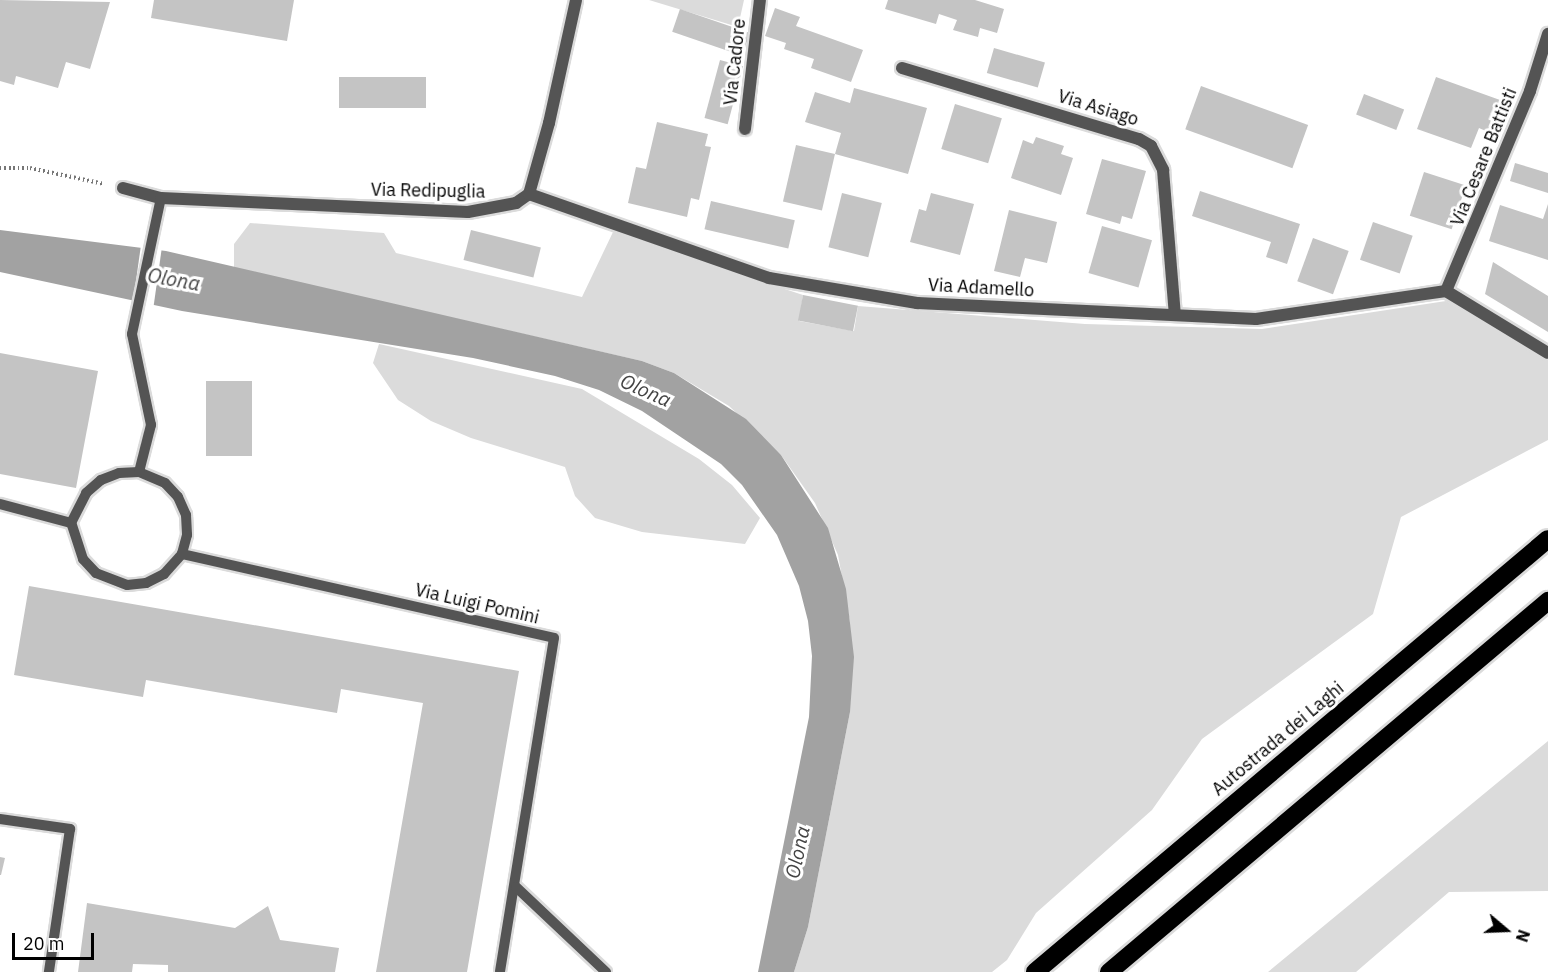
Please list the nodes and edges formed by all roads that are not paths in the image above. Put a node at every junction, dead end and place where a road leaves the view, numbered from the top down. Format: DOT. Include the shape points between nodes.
graph roads {
  1 [pos="576,0"];
  2 [pos="760,0"];
  3 [pos="1548,34"];
  4 [pos="902,68"];
  5 [pos="745,129"];
  6 [pos="123,188"];
  7 [pos="529,194"];
  8 [pos="161,198"];
  9 [pos="1446,291"];
  10 [pos="1175,315"];
  11 [pos="1548,353"];
  12 [pos="139,472"];
  13 [pos="0,504"];
  14 [pos="71,523"];
  15 [pos="1548,539"];
  16 [pos="182,554"];
  17 [pos="1548,601"];
  18 [pos="0,819"];
  19 [pos="516,887"];
  20 [pos="48,972"];
  21 [pos="500,972"];
  22 [pos="606,972"];
  23 [pos="1035,972"];
  24 [pos="1109,972"];
  1 -- 7 [label="street"];
  2 -- 5 [label="street, Via Cadore"];
  3 -- 9 [label="street, Via Cesare Battisti" via="1530,91"];
  4 -- 10 [label="street, Via Asiago" via="1139,139 1151,146 1163,170"];
  6 -- 8 [label="street, Via Redipuglia"];
  7 -- 8 [label="street, Via Redipuglia" via="501,209 476,212"];
  7 -- 10 [label="street, Via Adamello" via="769,278 918,303"];
  8 -- 12 [label="lane" via="132,334 151,425"];
  9 -- 10 [label="street, Via Adamello" via="1256,318"];
  9 -- 11 [label="street"];
  12 -- 14 [label="lane" via="119,473 101,480 86,494"];
  12 -- 16 [label="lane" via="165,483 178,497 186,525"];
  13 -- 14 [label="lane"];
  14 -- 16 [label="lane" via="83,559 108,580 127,585 146,583 164,574"];
  15 -- 23 [label="highway, Autostrada dei Laghi"];
  16 -- 19 [label="lane, Via Luigi Pomini" via="554,638"];
  17 -- 24 [label="highway"];
  18 -- 20 [label="lane" via="70,829"];
  19 -- 21 [label="lane, Via Luigi Pomini"];
  19 -- 22 [label="lane"];
}
